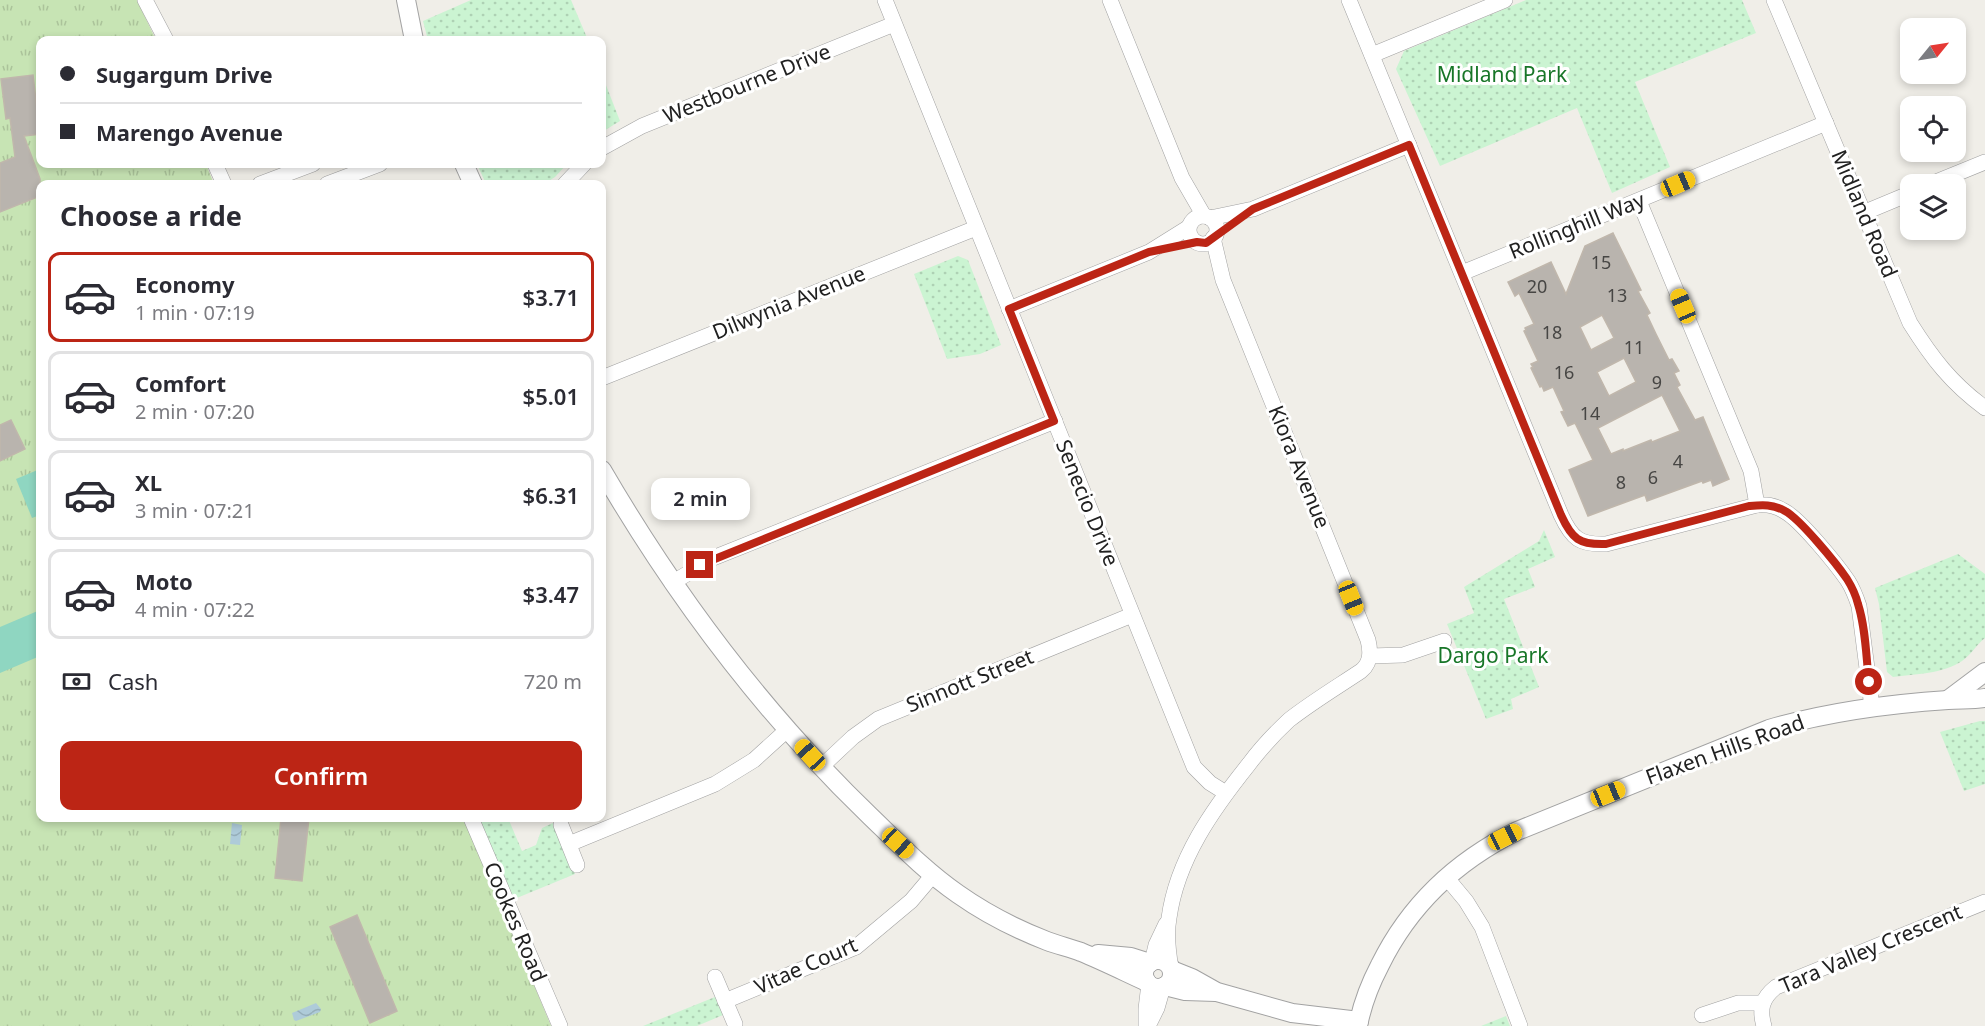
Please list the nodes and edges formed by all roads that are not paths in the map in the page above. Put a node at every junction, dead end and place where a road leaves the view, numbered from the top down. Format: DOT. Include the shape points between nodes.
graph roads {
  1 [pos="145,0"];
  2 [pos="406,0"];
  3 [pos="885,0"];
  4 [pos="1110,0"];
  5 [pos="1349,0"];
  6 [pos="1505,0"];
  7 [pos="1774,0"];
  8 [pos="894,24"];
  9 [pos="163,36"];
  10 [pos="413,36"];
  11 [pos="1372,55"];
  12 [pos="1826,123"];
  13 [pos="606,145"];
  14 [pos="1409,145"];
  15 [pos="1985,162"];
  16 [pos="302,168"];
  17 [pos="369,168"];
  18 [pos="580,168"];
  19 [pos="1956,174"];
  20 [pos="271,180"];
  21 [pos="338,180"];
  22 [pos="569,180"];
  23 [pos="1900,198"];
  24 [pos="1639,201"];
  25 [pos="1253,209"];
  26 [pos="1863,213"];
  27 [pos="1199,221"];
  28 [pos="976,228"];
  29 [pos="1207,239"];
  30 [pos="1149,252"];
  31 [pos="1462,273"];
  32 [pos="1009,309"];
  33 [pos="606,376"];
  34 [pos="1985,408"];
  35 [pos="1054,421"];
  36 [pos="606,477"];
  37 [pos="1757,505"];
  38 [pos="672,583"];
  39 [pos="1132,615"];
  40 [pos="1444,640"];
  41 [pos="1370,656"];
  42 [pos="1985,671"];
  43 [pos="1985,682"];
  44 [pos="1985,698"];
  45 [pos="1949,699"];
  46 [pos="1872,707"];
  47 [pos="787,730"];
  48 [pos="821,767"];
  49 [pos="1226,793"];
  50 [pos="473,822"];
  51 [pos="561,825"];
  52 [pos="569,844"];
  53 [pos="577,865"];
  54 [pos="933,875"];
  55 [pos="1446,877"];
  56 [pos="1985,902"];
  57 [pos="1169,918"];
  58 [pos="1082,952"];
  59 [pos="1151,962"];
  60 [pos="715,977"];
  61 [pos="1161,980"];
  62 [pos="725,1001"];
  63 [pos="1762,1003"];
  64 [pos="1292,1013"];
  65 [pos="1702,1015"];
  66 [pos="735,1024"];
  67 [pos="1359,1024"];
  68 [pos="560,1026"];
  69 [pos="1147,1026"];
  70 [pos="1317,1026"];
  71 [pos="1520,1026"];
  72 [pos="1764,1026"];
  1 -- 9 [label="street"];
  2 -- 10 [label="street"];
  3 -- 8 [label="street, Senecio Drive"];
  4 -- 27 [label="street"];
  5 -- 11 [label="street"];
  6 -- 11 [label="street"];
  7 -- 12 [label="street, Midland Road"];
  8 -- 13 [label="street, Westbourne Drive" via="642,126"];
  8 -- 28 [label="street, Senecio Drive"];
  11 -- 14 [label="street"];
  12 -- 24 [label="street, Rollinghill Way"];
  12 -- 26 [label="street, Midland Road"];
  14 -- 25 [label="street"];
  14 -- 31 [label="street"];
  15 -- 19 [label="street"];
  16 -- 20 [label="street"];
  17 -- 21 [label="street"];
  18 -- 22 [label="street"];
  23 -- 26 [label="street"];
  24 -- 31 [label="street, Rollinghill Way"];
  24 -- 37 [label="street" via="1751,471"];
  25 -- 27 [label="street"];
  25 -- 29 [label="street"];
  26 -- 34 [label="street, Midland Road" via="1910,323 1951,380"];
  27 -- 29 [label="street" via="1191,236"];
  27 -- 29 [label="street" via="1216,225"];
  27 -- 30 [label="street"];
  28 -- 32 [label="street, Senecio Drive"];
  28 -- 33 [label="street, Dilwynia Avenue"];
  29 -- 30 [label="street"];
  29 -- 41 [label="street, Kiora Avenue" via="1368,640"];
  30 -- 32 [label="street"];
  31 -- 37 [label="street" via="1573,536 1592,544 1606,544"];
  32 -- 35 [label="street, Senecio Drive"];
  35 -- 38 [label="street" via="713,558"];
  35 -- 39 [label="street, Senecio Drive"];
  36 -- 38 [label="street"];
  37 -- 46 [label="street" via="1774,506 1800,523 1853,591 1859,606"];
  38 -- 47 [label="street"];
  39 -- 48 [label="street, Sinnott Street" via="885,716 866,726"];
  39 -- 49 [label="street, Senecio Drive" via="1194,767"];
  40 -- 41 [label="street" via="1403,655"];
  41 -- 49 [label="street" via="1361,671 1310,704 1265,742"];
  42 -- 43 [label="street"];
  42 -- 45 [label="street"];
  44 -- 45 [label="street, Flaxen Hills Road"];
  45 -- 46 [label="street, Flaxen Hills Road"];
  46 -- 55 [label="street, Flaxen Hills Road" via="1769,729 1516,831 1480,851"];
  47 -- 48 [label="street"];
  47 -- 52 [label="street" via="754,760 715,784"];
  48 -- 54 [label="street"];
  49 -- 57 [label="street" via="1187,858"];
  50 -- 68 [label="street, Cookes Road"];
  51 -- 52 [label="street"];
  52 -- 53 [label="street"];
  54 -- 58 [label="street" via="1010,925"];
  54 -- 62 [label="street, Vitae Court" via="911,901 856,947"];
  55 -- 67 [label="street, Flaxen Hills Road" via="1422,900 1388,947"];
  55 -- 71 [label="street" via="1482,927"];
  56 -- 63 [label="street, Tara Valley Crescent" via="1789,981 1769,993"];
  57 -- 59 [label="street"];
  57 -- 61 [label="street"];
  58 -- 59 [label="street"];
  58 -- 61 [label="street"];
  59 -- 61 [label="street" via="1145,970"];
  60 -- 62 [label="street"];
  61 -- 64 [label="street" via="1192,978 1217,992"];
  61 -- 69 [label="street" via="1157,1008"];
  62 -- 66 [label="street"];
  63 -- 65 [label="street, Tara Valley Crescent" via="1738,1003"];
  63 -- 72 [label="street, Tara Valley Crescent"];
  64 -- 67 [label="street"];
  64 -- 70 [label="street"];
}
